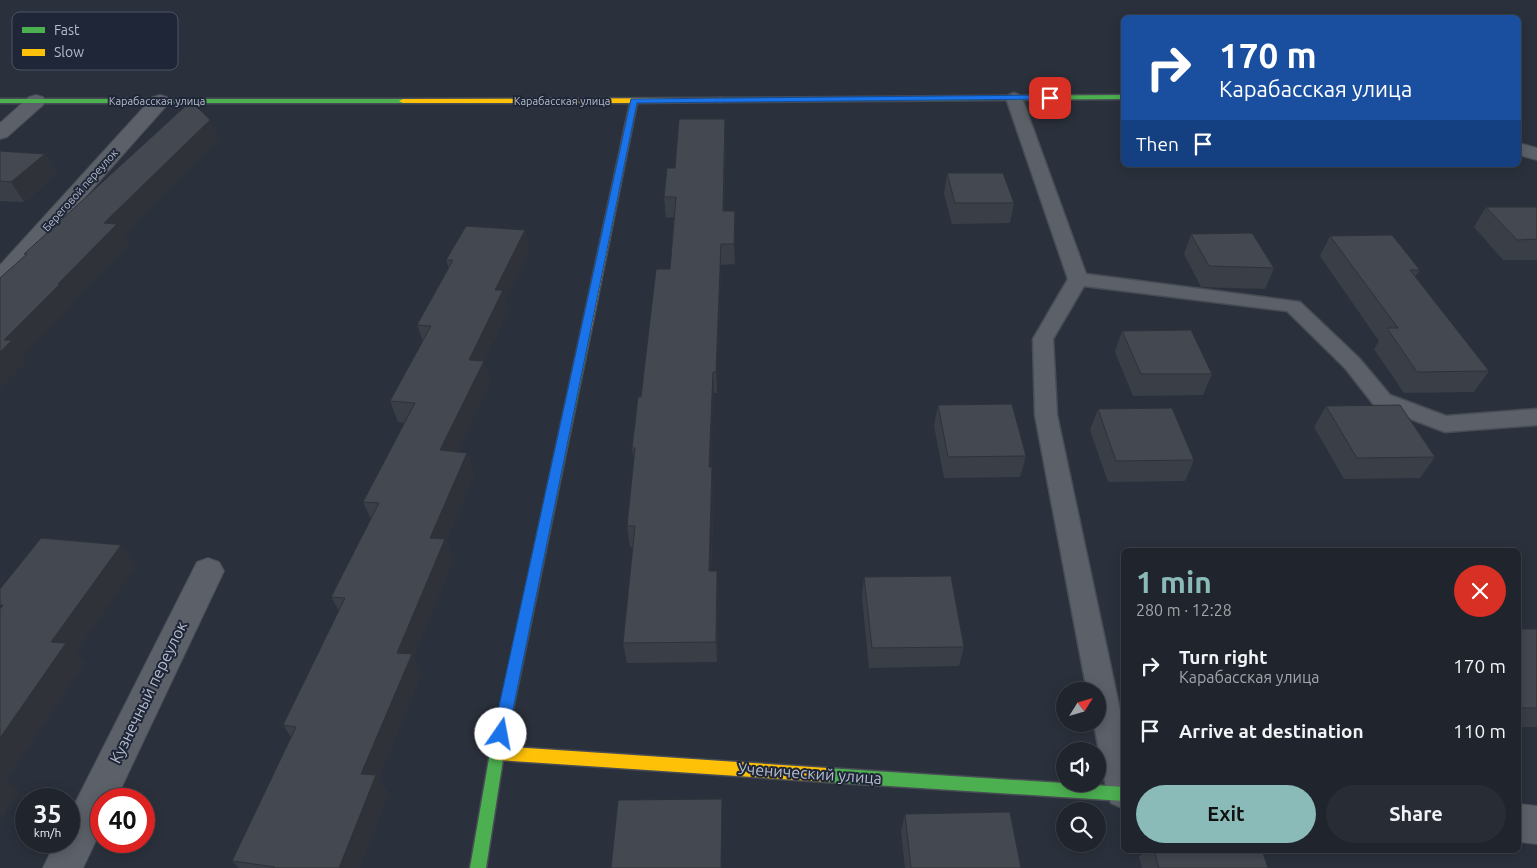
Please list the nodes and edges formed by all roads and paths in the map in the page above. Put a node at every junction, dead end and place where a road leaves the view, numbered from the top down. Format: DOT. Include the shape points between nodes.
graph roads {
  1 [pos="1121,97"];
  2 [pos="1014,98"];
  3 [pos="0,101"];
  4 [pos="36,101"];
  5 [pos="160,101"];
  6 [pos="634,101"];
  7 [pos="0,133"];
  8 [pos="1521,150"];
  9 [pos="1537,154"];
  10 [pos="0,279"];
  11 [pos="1078,279"];
  12 [pos="1537,417"];
  13 [pos="208,571"];
  14 [pos="497,753"];
  15 [pos="1121,783"];
  16 [pos="1121,793"];
  17 [pos="1521,823"];
  18 [pos="1537,825"];
  19 [pos="63,868"];
  20 [pos="478,868"];
  1 -- 2 [label="street, Карабасская улица"];
  2 -- 6 [label="street, Карабасская улица"];
  2 -- 11 [label="lane"];
  3 -- 4 [label="street, Карабасская улица"];
  4 -- 5 [label="street, Карабасская улица"];
  4 -- 7 [label="street"];
  5 -- 6 [label="street, Карабасская улица"];
  5 -- 10 [label="street, Береговой переулок"];
  6 -- 14 [label="street"];
  8 -- 9 [label="street"];
  11 -- 12 [label="lane" via="1294,306 1352,362 1382,400 1445,424"];
  11 -- 15 [label="lane" via="1043,339 1046,415"];
  13 -- 19 [label="street, Кузнечный переулок"];
  14 -- 16 [label="street, Ученический улица"];
  14 -- 20 [label="street"];
  17 -- 18 [label="street"];
}
